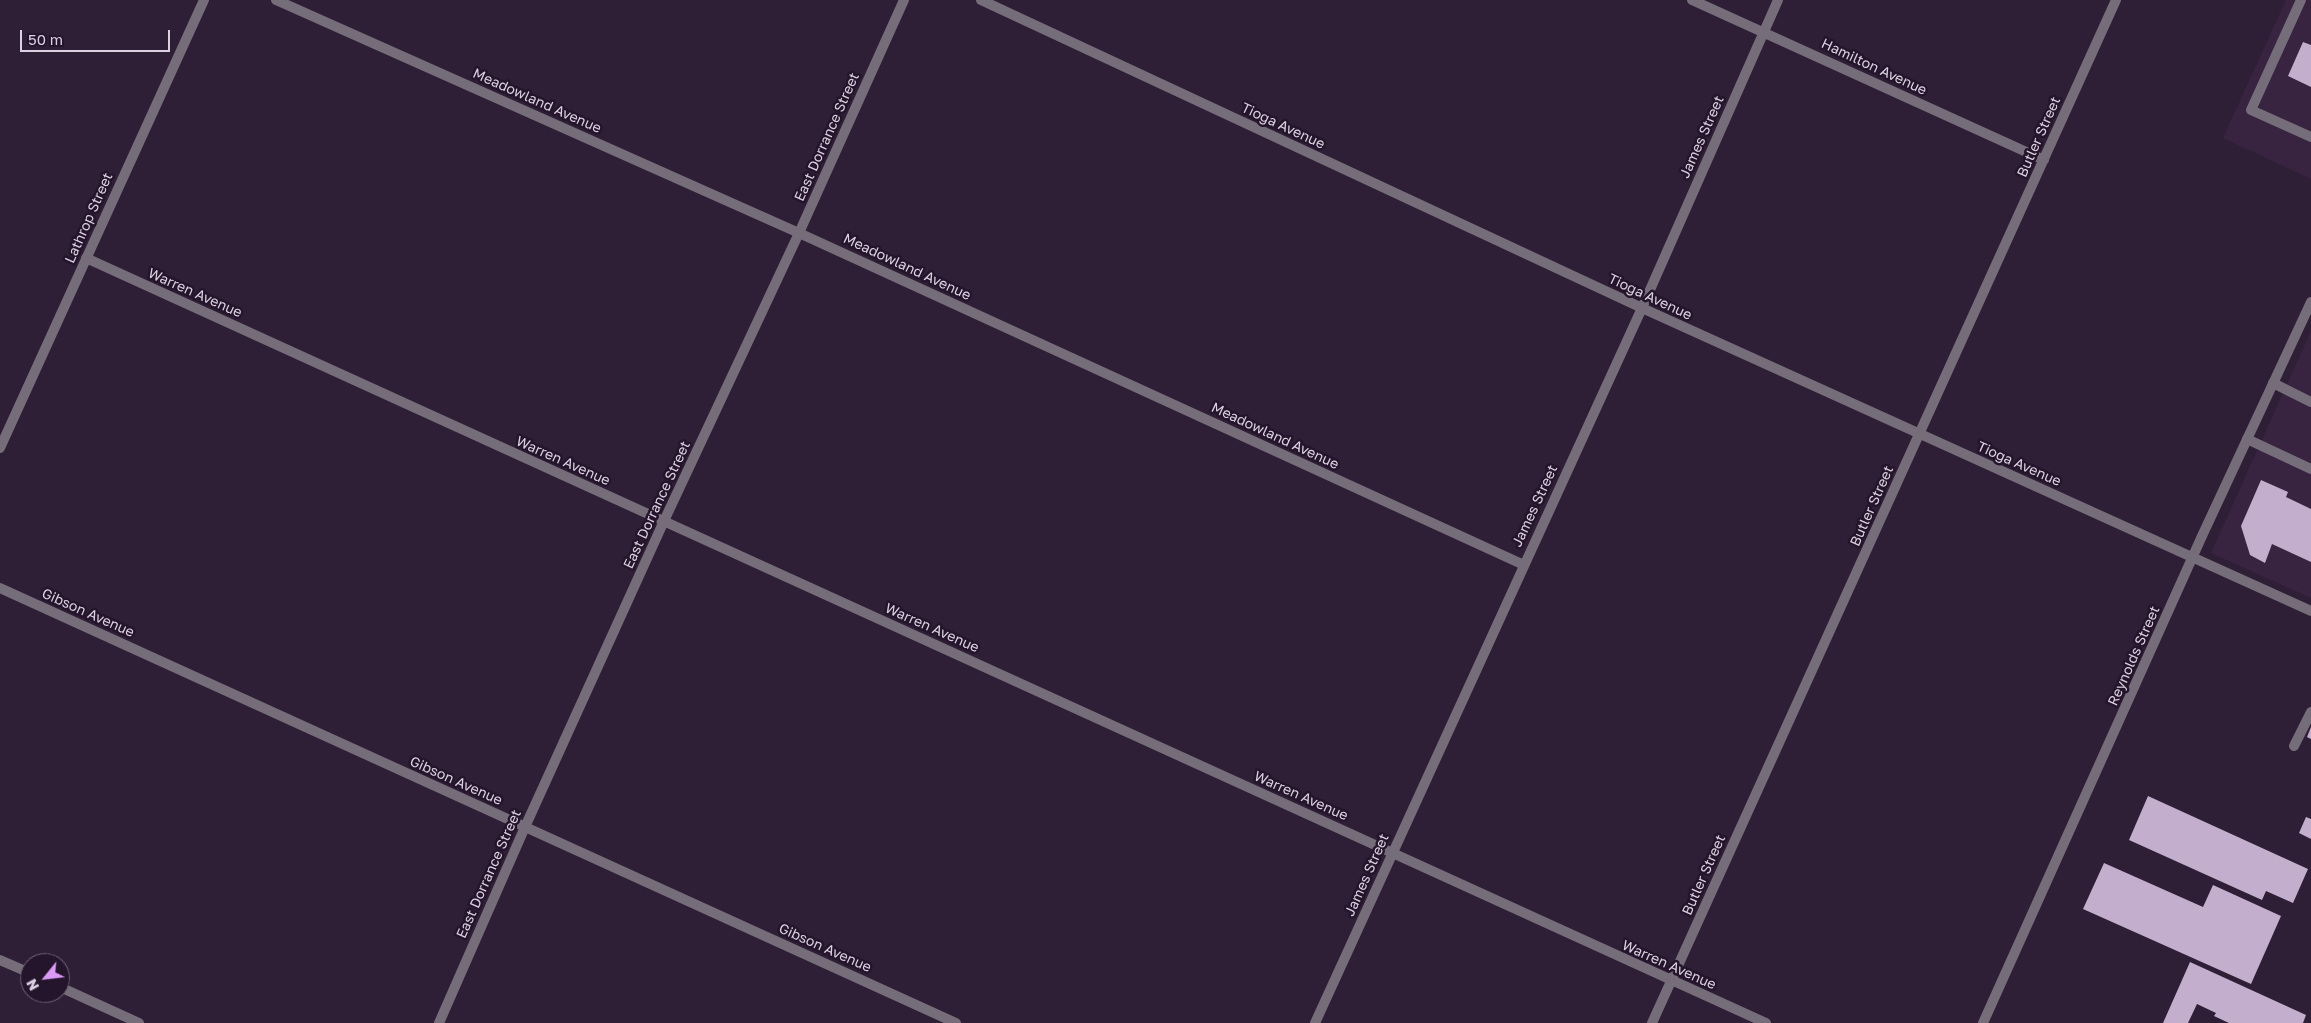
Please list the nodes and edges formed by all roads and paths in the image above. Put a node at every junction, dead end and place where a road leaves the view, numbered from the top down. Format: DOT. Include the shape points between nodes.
graph roads {
  1 [pos="204,0"];
  2 [pos="276,0"];
  3 [pos="904,0"];
  4 [pos="981,0"];
  5 [pos="1692,0"];
  6 [pos="1778,0"];
  7 [pos="2116,0"];
  8 [pos="2301,0"];
  9 [pos="1764,32"];
  10 [pos="2311,137"];
  11 [pos="2044,160"];
  12 [pos="799,233"];
  13 [pos="86,258"];
  14 [pos="2311,302"];
  15 [pos="1642,308"];
  16 [pos="2273,384"];
  17 [pos="2311,402"];
  18 [pos="1919,434"];
  19 [pos="2247,439"];
  20 [pos="0,448"];
  21 [pos="2311,469"];
  22 [pos="664,521"];
  23 [pos="2193,557"];
  24 [pos="1524,565"];
  25 [pos="0,588"];
  26 [pos="2311,611"];
  27 [pos="2311,712"];
  28 [pos="2294,746"];
  29 [pos="525,827"];
  30 [pos="1391,852"];
  31 [pos="0,960"];
  32 [pos="20,969"];
  33 [pos="1670,981"];
  34 [pos="70,992"];
  35 [pos="139,1023"];
  36 [pos="439,1023"];
  37 [pos="956,1023"];
  38 [pos="1315,1023"];
  39 [pos="1652,1023"];
  40 [pos="1766,1023"];
  41 [pos="1983,1023"];
  1 -- 13 [label="street, Lathrop Street"];
  2 -- 12 [label="street, Meadowland Avenue"];
  3 -- 12 [label="street, East Dorrance Street"];
  4 -- 15 [label="street, Tioga Avenue"];
  5 -- 9 [label="street, Hamilton Avenue"];
  6 -- 9 [label="street, James Street"];
  7 -- 11 [label="street, Butler Street"];
  8 -- 10 [label="street" via="2251,110"];
  9 -- 11 [label="street, Hamilton Avenue"];
  9 -- 15 [label="street, James Street"];
  11 -- 18 [label="street, Butler Street"];
  12 -- 22 [label="street, East Dorrance Street"];
  12 -- 24 [label="street, Meadowland Avenue"];
  13 -- 20 [label="street, Lathrop Street"];
  13 -- 22 [label="street, Warren Avenue"];
  14 -- 16 [label="street, Reynolds Street"];
  15 -- 18 [label="street, Tioga Avenue"];
  15 -- 24 [label="street, James Street"];
  16 -- 17 [label="street"];
  16 -- 19 [label="street, Reynolds Street"];
  18 -- 23 [label="street, Tioga Avenue"];
  18 -- 33 [label="street, Butler Street"];
  19 -- 21 [label="street"];
  19 -- 23 [label="street, Reynolds Street"];
  22 -- 29 [label="street, East Dorrance Street"];
  22 -- 30 [label="street, Warren Avenue"];
  23 -- 26 [label="street, Tioga Avenue"];
  23 -- 41 [label="street, Reynolds Street"];
  24 -- 30 [label="street, James Street"];
  25 -- 29 [label="street, Gibson Avenue"];
  27 -- 28 [label="street"];
  29 -- 36 [label="street, East Dorrance Street"];
  29 -- 37 [label="street, Gibson Avenue"];
  30 -- 33 [label="street, Warren Avenue"];
  30 -- 38 [label="street, James Street"];
  31 -- 32 [label="street"];
  33 -- 39 [label="street, Butler Street"];
  33 -- 40 [label="street, Warren Avenue"];
  34 -- 35 [label="street"];
}
